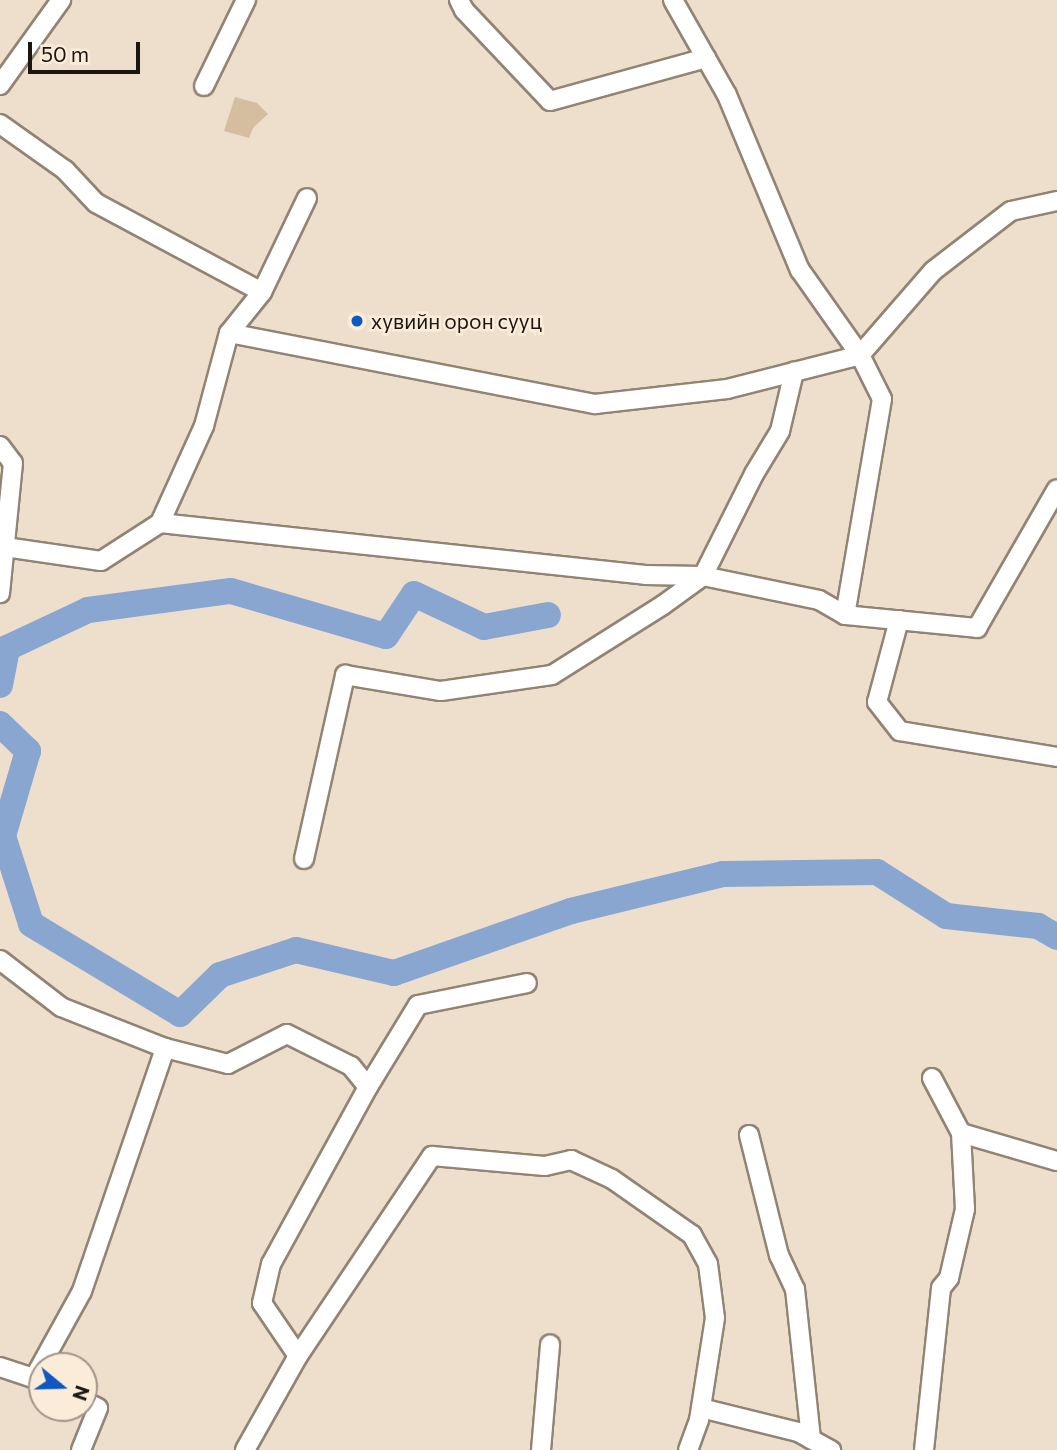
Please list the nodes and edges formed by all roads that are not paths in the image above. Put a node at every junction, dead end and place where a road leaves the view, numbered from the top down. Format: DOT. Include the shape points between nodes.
graph roads {
  1 [pos="61,0"];
  2 [pos="246,0"];
  3 [pos="459,0"];
  4 [pos="673,0"];
  5 [pos="706,58"];
  6 [pos="0,85"];
  7 [pos="204,86"];
  8 [pos="0,124"];
  9 [pos="307,198"];
  10 [pos="1057,201"];
  11 [pos="262,292"];
  12 [pos="229,333"];
  13 [pos="860,355"];
  14 [pos="794,372"];
  15 [pos="0,446"];
  16 [pos="1057,489"];
  17 [pos="160,523"];
  18 [pos="5,547"];
  19 [pos="703,576"];
  20 [pos="0,593"];
  21 [pos="845,615"];
  22 [pos="899,620"];
  23 [pos="1057,757"];
  24 [pos="304,859"];
  25 [pos="0,960"];
  26 [pos="527,983"];
  27 [pos="165,1048"];
  28 [pos="932,1078"];
  29 [pos="368,1087"];
  30 [pos="961,1133"];
  31 [pos="749,1135"];
  32 [pos="1057,1161"];
  33 [pos="550,1343"];
  34 [pos="52,1352"];
  35 [pos="298,1356"];
  36 [pos="0,1367"];
  37 [pos="28,1377"];
  38 [pos="701,1408"];
  39 [pos="91,1422"];
  40 [pos="811,1439"];
  41 [pos="80,1450"];
  42 [pos="245,1450"];
  43 [pos="541,1450"];
  44 [pos="688,1450"];
  45 [pos="831,1450"];
  46 [pos="924,1450"];
  1 -- 6 [label="street"];
  2 -- 7 [label="street"];
  3 -- 5 [label="street" via="550,101"];
  4 -- 5 [label="street"];
  5 -- 13 [label="street" via="727,95 800,270"];
  8 -- 11 [label="street" via="65,170 96,202"];
  9 -- 11 [label="street"];
  10 -- 13 [label="street" via="1011,211 933,271"];
  11 -- 12 [label="street"];
  12 -- 14 [label="street" via="595,404 727,388"];
  12 -- 17 [label="street" via="204,426"];
  13 -- 14 [label="street"];
  13 -- 21 [label="street" via="882,399"];
  14 -- 19 [label="street" via="780,431"];
  15 -- 18 [label="street" via="13,463"];
  16 -- 22 [label="street" via="977,628"];
  17 -- 18 [label="street" via="102,561"];
  17 -- 19 [label="street" via="645,575"];
  18 -- 20 [label="street"];
  19 -- 21 [label="street" via="819,600"];
  19 -- 24 [label="street" via="552,675 441,691 345,675"];
  21 -- 22 [label="street"];
  22 -- 23 [label="street" via="877,702 900,730"];
  25 -- 27 [label="street" via="61,1007"];
  26 -- 29 [label="street" via="418,1005"];
  27 -- 29 [label="street" via="228,1064 287,1034 351,1066"];
  27 -- 34 [label="street" via="82,1291"];
  28 -- 30 [label="street"];
  29 -- 35 [label="street" via="271,1264 262,1303"];
  30 -- 32 [label="street"];
  30 -- 46 [label="street" via="965,1209 949,1278 941,1288"];
  31 -- 40 [label="street" via="779,1255 795,1289"];
  33 -- 43 [label="street"];
  35 -- 38 [label="street" via="432,1156 545,1166 572,1160 612,1179 692,1235 708,1264 715,1318"];
  35 -- 42 [label="street"];
  36 -- 37 [label="street"];
  38 -- 40 [label="street"];
  38 -- 44 [label="street"];
  39 -- 41 [label="street"];
  40 -- 45 [label="street"];
}
